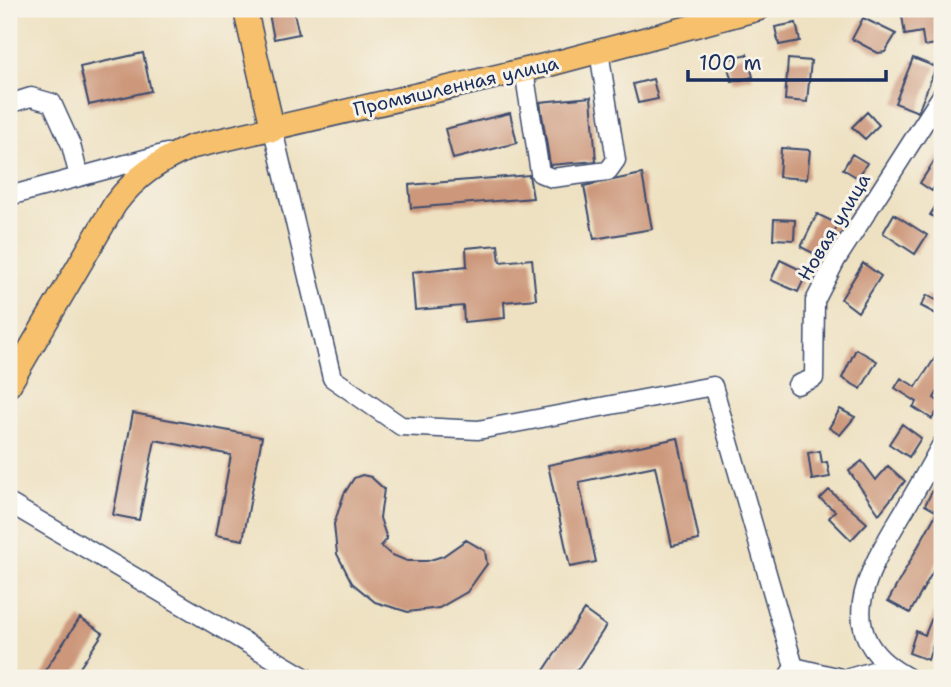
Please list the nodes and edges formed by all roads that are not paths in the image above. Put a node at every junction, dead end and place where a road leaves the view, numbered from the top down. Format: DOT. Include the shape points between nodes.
graph roads {
  1 [pos="245,9"];
  2 [pos="758,9"];
  3 [pos="699,16"];
  4 [pos="599,51"];
  5 [pos="524,70"];
  6 [pos="942,95"];
  7 [pos="9,104"];
  8 [pos="273,130"];
  9 [pos="191,147"];
  10 [pos="113,167"];
  11 [pos="79,177"];
  12 [pos="9,196"];
  13 [pos="115,204"];
  14 [pos="9,385"];
  15 [pos="797,385"];
  16 [pos="942,444"];
  17 [pos="9,503"];
  18 [pos="887,667"];
  19 [pos="790,673"];
  20 [pos="306,678"];
  21 [pos="841,678"];
  22 [pos="849,678"];
  23 [pos="909,678"];
  1 -- 8 [label="main road"];
  2 -- 3 [label="main road, Промышленная улица"];
  3 -- 4 [label="main road, Промышленная улица"];
  4 -- 5 [label="main road, Промышленная улица"];
  4 -- 5 [label="street" via="616,160 608,171 552,178 540,173"];
  5 -- 8 [label="main road, Промышленная улица"];
  6 -- 15 [label="street, Новая улица" via="836,260 816,300 814,378"];
  7 -- 11 [label="street" via="32,97 52,103"];
  8 -- 9 [label="main road, Промышленная улица"];
  8 -- 19 [label="street" via="332,379 401,426 478,430 713,386"];
  9 -- 10 [label="street"];
  9 -- 13 [label="main road, Промышленная улица" via="145,171"];
  10 -- 11 [label="street"];
  10 -- 13 [label="street" via="118,190"];
  11 -- 12 [label="street"];
  13 -- 14 [label="main road, Промышленная улица"];
  16 -- 18 [label="street" via="862,589 861,613 868,642"];
  17 -- 20 [label="street"];
  18 -- 22 [label="street"];
  18 -- 23 [label="street"];
  19 -- 21 [label="street"];
}
